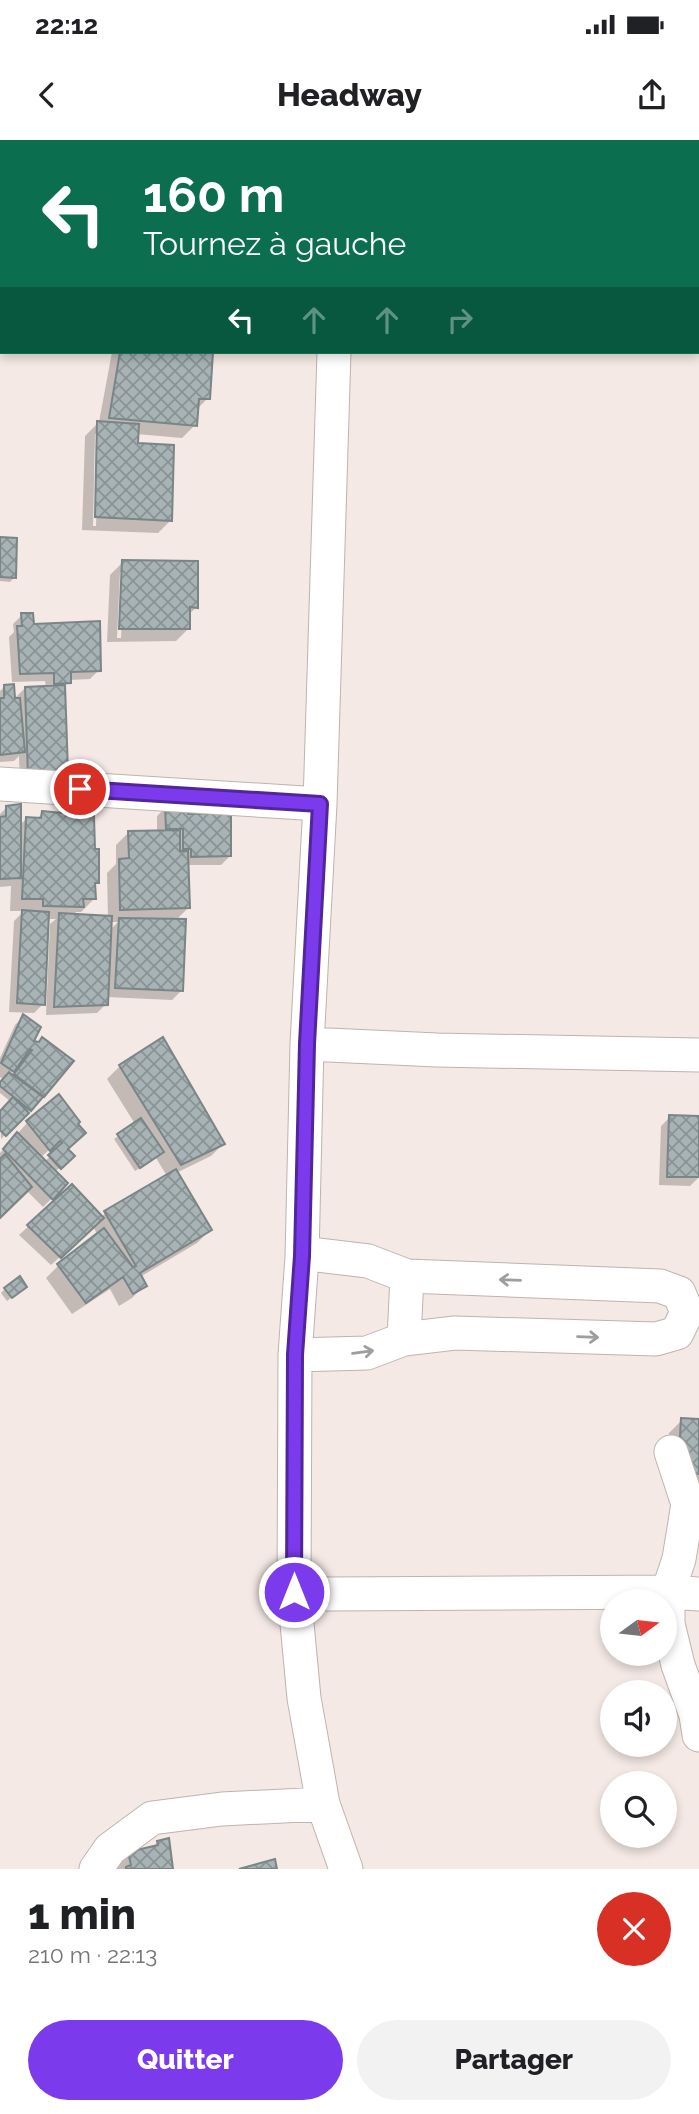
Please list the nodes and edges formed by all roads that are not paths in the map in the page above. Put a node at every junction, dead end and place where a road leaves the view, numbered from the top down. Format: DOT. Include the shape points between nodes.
graph roads {
  1 [pos="334,354"];
  2 [pos="0,784"];
  3 [pos="320,804"];
  4 [pos="307,1044"];
  5 [pos="699,1055"];
  6 [pos="302,1256"];
  7 [pos="407,1276"];
  8 [pos="404,1339"];
  9 [pos="295,1355"];
  10 [pos="671,1452"];
  11 [pos="294,1592"];
  12 [pos="684,1593"];
  13 [pos="699,1735"];
  14 [pos="323,1804"];
  15 [pos="96,1869"];
  16 [pos="346,1869"];
  1 -- 3 [label="street"];
  2 -- 3 [label="street"];
  3 -- 4 [label="street"];
  4 -- 5 [label="street"];
  4 -- 6 [label="street"];
  6 -- 7 [label="street" via="368,1261"];
  6 -- 9 [label="street"];
  7 -- 8 [label="street"];
  8 -- 7 [label="street, one-way" via="455,1333 656,1339 677,1333 687,1312 679,1293 660,1286"];
  9 -- 8 [label="street, one-way" via="367,1353"];
  9 -- 11 [label="street"];
  10 -- 12 [label="street" via="688,1504 679,1559"];
  11 -- 12 [label="street"];
  11 -- 14 [label="street" via="304,1698"];
  12 -- 13 [label="street" via="668,1624"];
  14 -- 15 [label="street" via="222,1808 152,1818 110,1849"];
  14 -- 16 [label="street"];
}
